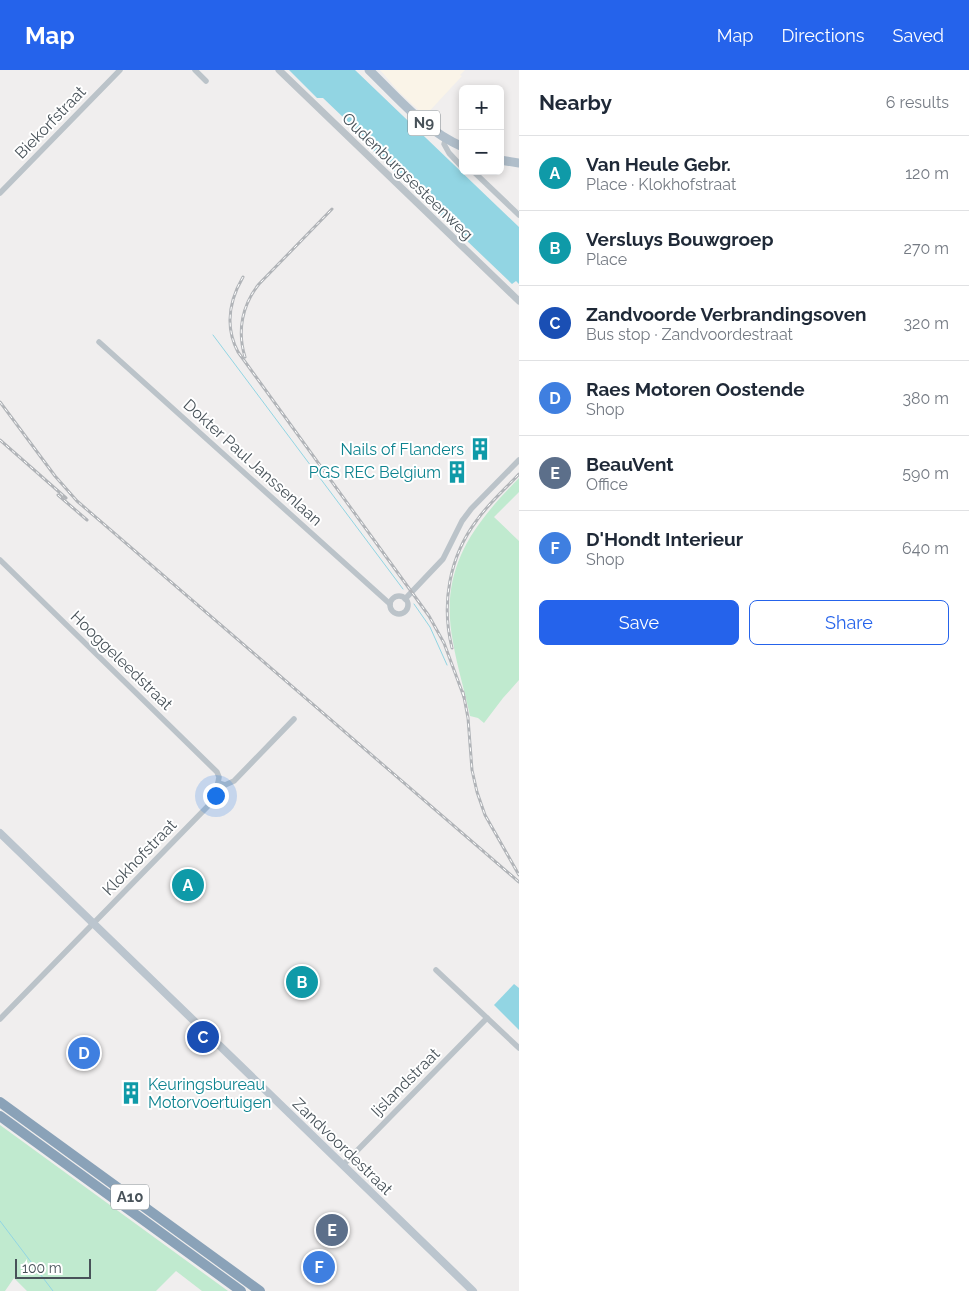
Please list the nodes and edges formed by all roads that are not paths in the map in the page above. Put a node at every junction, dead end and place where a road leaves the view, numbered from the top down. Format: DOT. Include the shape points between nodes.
graph roads {
  1 [pos="120,70"];
  2 [pos="195,70"];
  3 [pos="279,70"];
  4 [pos="369,70"];
  5 [pos="206,81"];
  6 [pos="446,139"];
  7 [pos="459,145"];
  8 [pos="504,161"];
  9 [pos="459,164"];
  10 [pos="519,164"];
  11 [pos="477,175"];
  12 [pos="0,193"];
  13 [pos="519,215"];
  14 [pos="519,301"];
  15 [pos="99,342"];
  16 [pos="519,460"];
  17 [pos="0,560"];
  18 [pos="405,599"];
  19 [pos="390,604"];
  20 [pos="294,719"];
  21 [pos="218,783"];
  22 [pos="0,833"];
  23 [pos="94,923"];
  24 [pos="436,970"];
  25 [pos="487,1018"];
  26 [pos="0,1019"];
  27 [pos="519,1048"];
  28 [pos="0,1102"];
  29 [pos="0,1116"];
  30 [pos="343,1165"];
  31 [pos="216,1259"];
  32 [pos="241,1291"];
  33 [pos="260,1291"];
  34 [pos="267,1291"];
  35 [pos="473,1291"];
  1 -- 12 [label="street, Biekorfstraat"];
  2 -- 5 [label="street"];
  3 -- 14 [label="street, Oudenburgsesteenweg"];
  4 -- 6 [label="main road, N9" via="425,124"];
  6 -- 7 [label="main road, N9"];
  6 -- 9 [label="street" via="446,149"];
  8 -- 10 [label="main road"];
  11 -- 13 [label="street"];
  15 -- 19 [label="street, Dokter Paul Janssenlaan"];
  16 -- 18 [label="street, Dokter Paul Janssenlaan" via="471,509 443,558"];
  17 -- 21 [label="street, Hooggeleedstraat" via="217,772"];
  18 -- 19 [label="street, Dokter Paul Janssenlaan" via="396,596"];
  18 -- 19 [label="street, Dokter Paul Janssenlaan" via="408,608 403,614 395,614"];
  20 -- 21 [label="street" via="234,782"];
  21 -- 23 [label="street, Klokhofstraat" via="209,805"];
  22 -- 23 [label="main road, Zandvoordestraat"];
  23 -- 26 [label="street, Klokhofstraat"];
  23 -- 30 [label="main road, Zandvoordestraat"];
  24 -- 25 [label="street"];
  25 -- 27 [label="street"];
  25 -- 30 [label="street, Ijslandstraat"];
  28 -- 31 [label="highway, A10"];
  29 -- 32 [label="highway, A10"];
  30 -- 35 [label="main road, Zandvoordestraat"];
  31 -- 33 [label="highway, A10"];
  31 -- 34 [label="highway, A10"];
}
